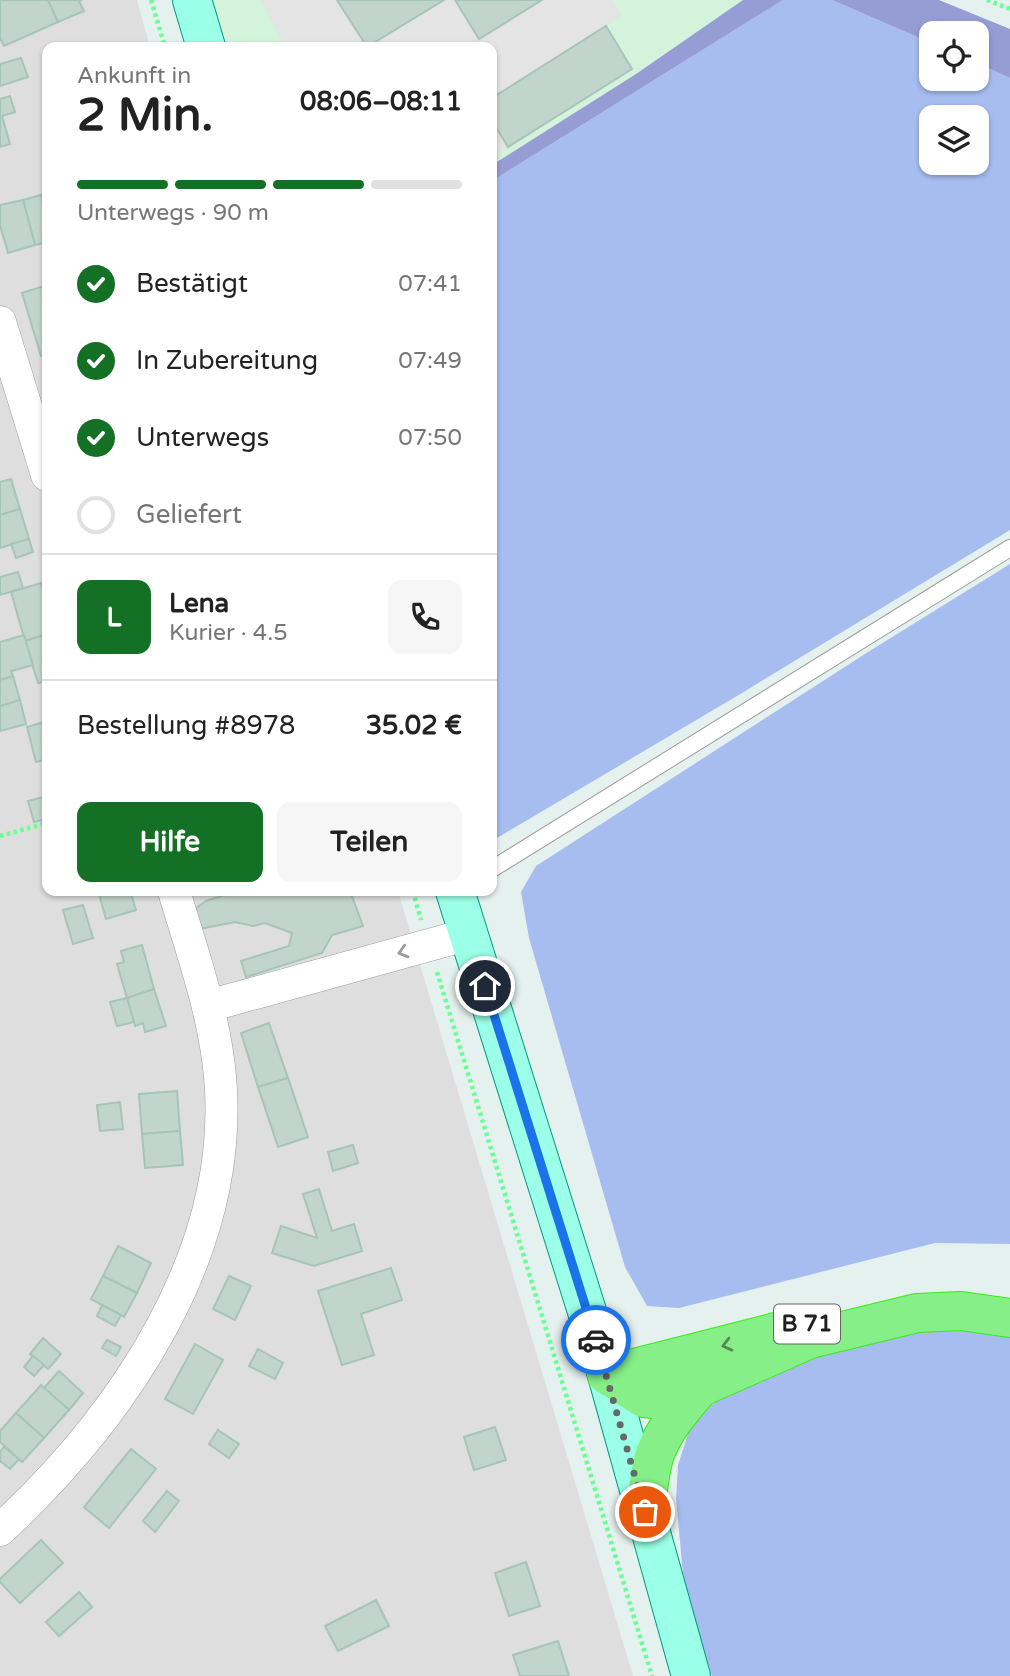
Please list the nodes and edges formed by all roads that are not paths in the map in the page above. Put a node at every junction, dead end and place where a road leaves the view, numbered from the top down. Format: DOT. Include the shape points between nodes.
graph roads {
  1 [pos="192,0"];
  2 [pos="205,42"];
  3 [pos="0,322"];
  4 [pos="42,459"];
  5 [pos="1010,548"];
  6 [pos="497,866"];
  7 [pos="175,896"];
  8 [pos="458,896"];
  9 [pos="469,934"];
  10 [pos="208,1006"];
  11 [pos="1010,1301"];
  12 [pos="1010,1318"];
  13 [pos="607,1375"];
  14 [pos="701,1387"];
  15 [pos="645,1512"];
  16 [pos="0,1530"];
  17 [pos="691,1676"];
  1 -- 2 [label="main road"];
  3 -- 4 [label="street"];
  5 -- 6 [label="lane"];
  7 -- 10 [label="street"];
  8 -- 9 [label="main road"];
  9 -- 10 [label="street, one-way"];
  9 -- 13 [label="main road"];
  10 -- 16 [label="street" via="220,1079 220,1116 212,1189 193,1258 160,1327 92,1433"];
  11 -- 13 [label="highway, B 71, one-way" via="954,1298 879,1306"];
  12 -- 14 [label="highway" via="961,1311 917,1313 810,1339"];
  13 -- 14 [label="highway" via="644,1398 663,1399"];
  13 -- 15 [label="main road"];
  14 -- 15 [label="highway" via="661,1440 653,1459"];
  15 -- 17 [label="main road"];
}
